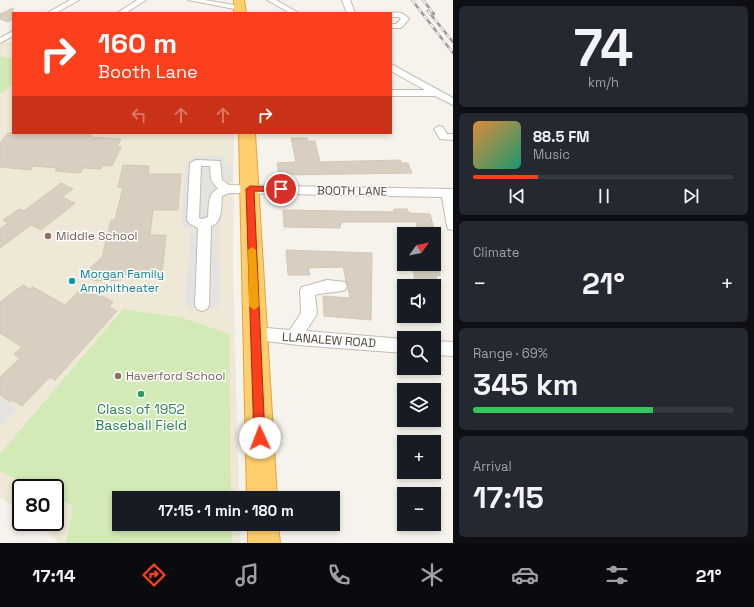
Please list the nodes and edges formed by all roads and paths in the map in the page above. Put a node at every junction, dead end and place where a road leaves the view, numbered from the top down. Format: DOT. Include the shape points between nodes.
graph roads {
  1 [pos="75,0"];
  2 [pos="142,0"];
  3 [pos="192,0"];
  4 [pos="271,0"];
  5 [pos="346,0"];
  6 [pos="240,7"];
  7 [pos="53,12"];
  8 [pos="123,12"];
  9 [pos="293,12"];
  10 [pos="350,12"];
  11 [pos="392,15"];
  12 [pos="392,26"];
  13 [pos="392,68"];
  14 [pos="392,93"];
  15 [pos="436,93"];
  16 [pos="453,102"];
  17 [pos="439,129"];
  18 [pos="247,134"];
  19 [pos="453,137"];
  20 [pos="239,189"];
  21 [pos="450,193"];
  22 [pos="204,224"];
  23 [pos="453,226"];
  24 [pos="340,286"];
  25 [pos="202,305"];
  26 [pos="255,334"];
  27 [pos="298,338"];
  28 [pos="397,345"];
  29 [pos="441,348"];
  30 [pos="453,349"];
  31 [pos="262,491"];
  32 [pos="263,531"];
  33 [pos="264,543"];
  1 -- 7 [label="street"];
  2 -- 8 [label="street"];
  3 -- 6 [label="street"];
  4 -- 9 [label="street"];
  5 -- 10 [label="street"];
  11 -- 12 [label="street" via="401,15 405,19 398,26"];
  13 -- 15 [label="street"];
  14 -- 15 [label="street"];
  15 -- 16 [label="street"];
  17 -- 19 [label="street" via="444,137"];
  18 -- 20 [label="highway"];
  20 -- 21 [label="street, BOOTH LANE"];
  20 -- 22 [label="street" via="218,193 213,220"];
  20 -- 22 [label="street" via="217,184 216,164 196,163 192,218 198,224"];
  20 -- 26 [label="highway"];
  21 -- 23 [label="street"];
  22 -- 25 [label="street"];
  24 -- 27 [label="street" via="307,291 309,314 298,329"];
  26 -- 27 [label="street, LLANALEW ROAD"];
  26 -- 31 [label="highway"];
  27 -- 28 [label="street, LLANALEW ROAD"];
  29 -- 30 [label="street"];
  32 -- 33 [label="highway"];
}
